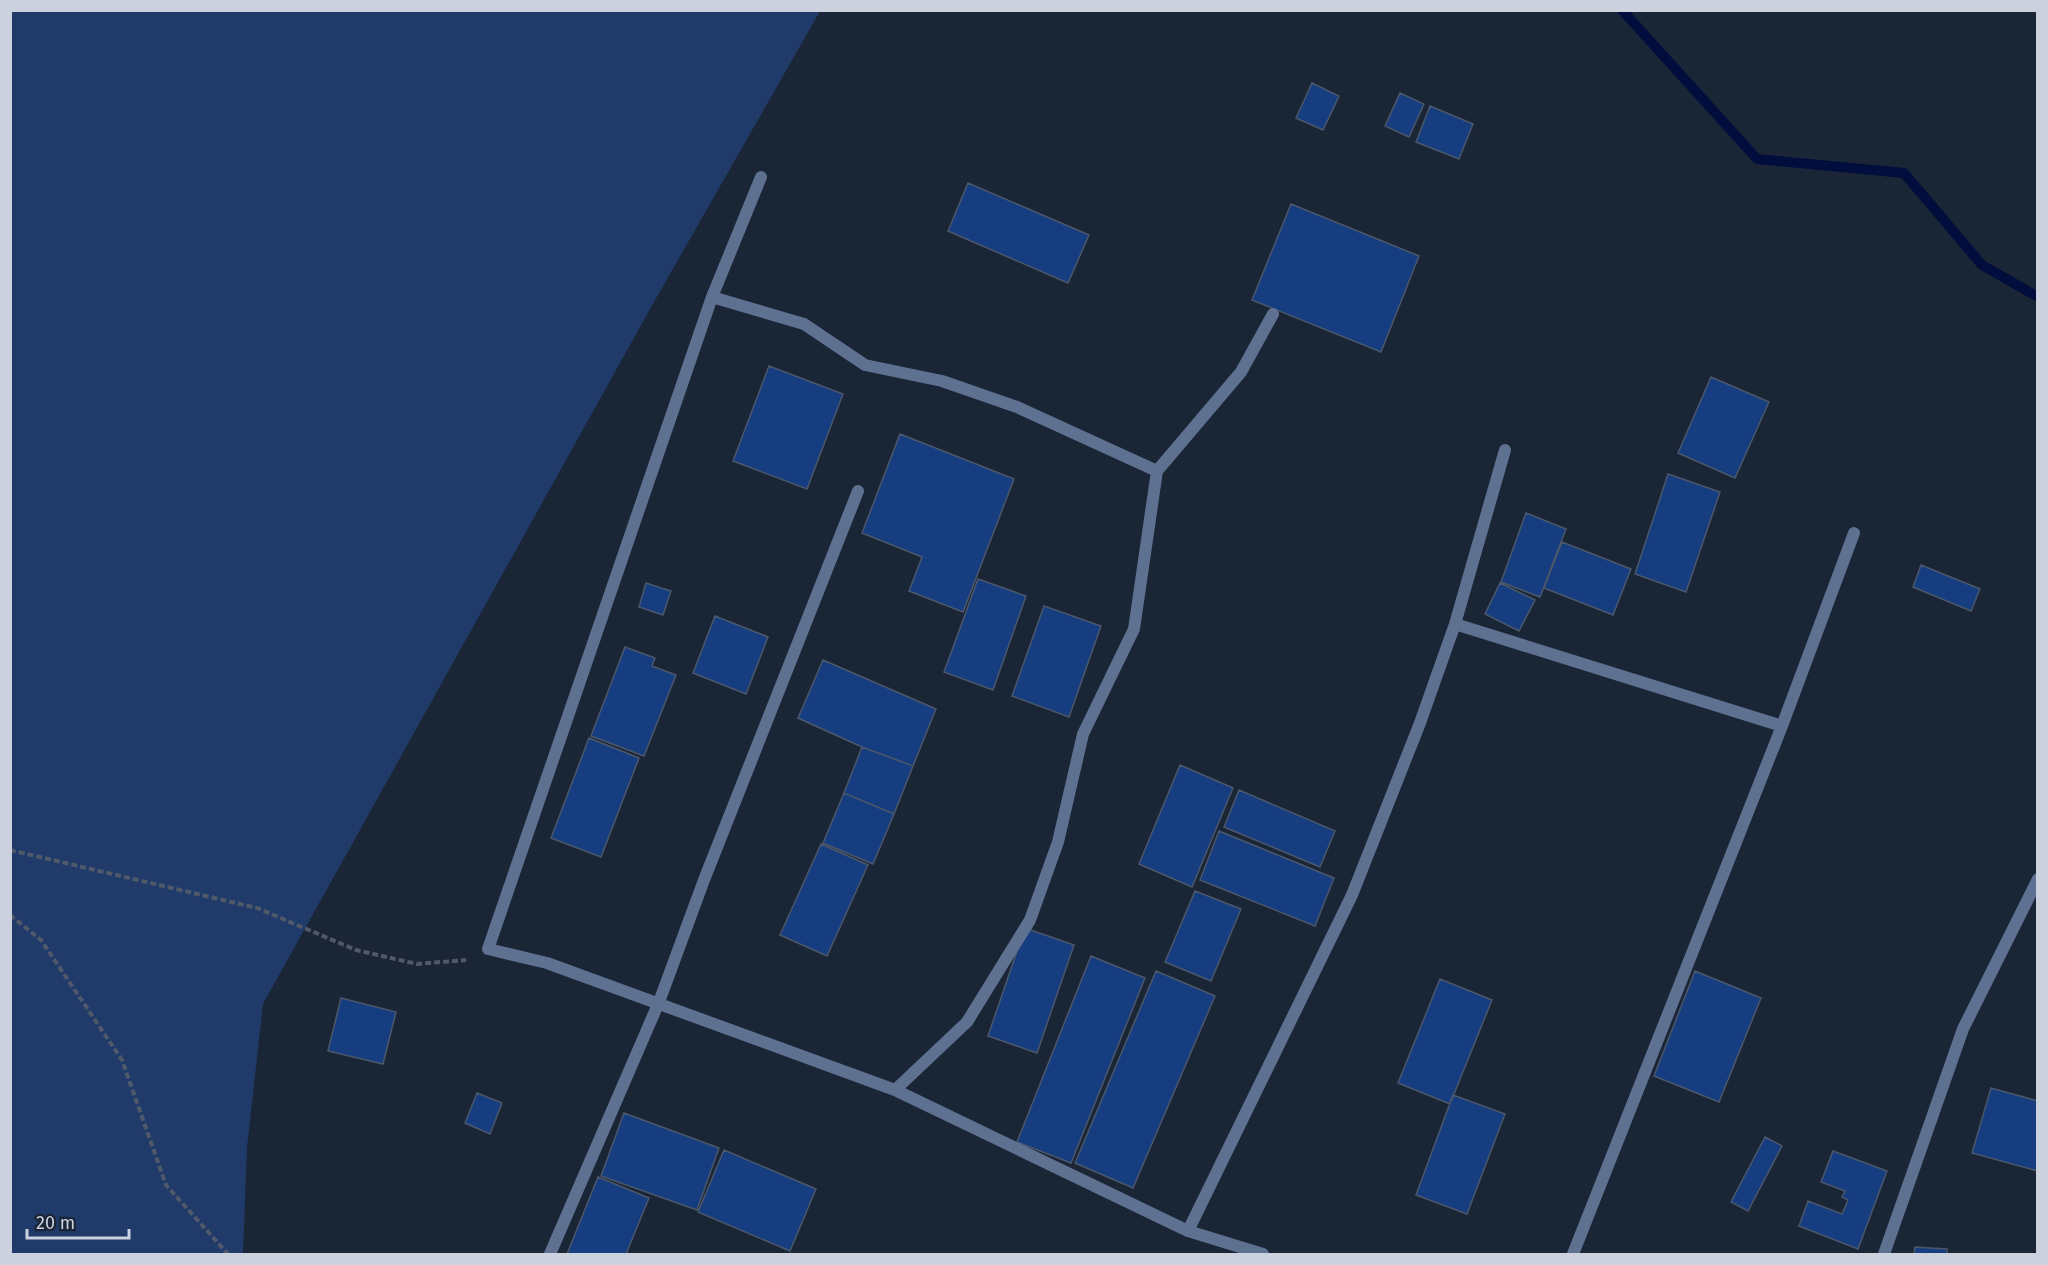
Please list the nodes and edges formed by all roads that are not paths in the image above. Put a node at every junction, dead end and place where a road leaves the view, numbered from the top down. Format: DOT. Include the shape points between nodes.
graph roads {
  1 [pos="761,177"];
  2 [pos="712,297"];
  3 [pos="1273,314"];
  4 [pos="1505,450"];
  5 [pos="1157,471"];
  6 [pos="858,491"];
  7 [pos="1854,533"];
  8 [pos="1455,624"];
  9 [pos="1782,726"];
  10 [pos="2037,879"];
  11 [pos="658,1002"];
  12 [pos="895,1090"];
  13 [pos="1188,1231"];
  14 [pos="550,1254"];
  15 [pos="1263,1254"];
  16 [pos="1573,1254"];
  17 [pos="1884,1254"];
  1 -- 2 [label="street"];
  2 -- 5 [label="street" via="804,324 865,365 942,381 1017,407"];
  2 -- 11 [label="street" via="488,949 547,963"];
  3 -- 5 [label="street" via="1240,372"];
  4 -- 8 [label="street"];
  5 -- 12 [label="street" via="1134,629 1083,734 1058,842 1030,920 967,1022"];
  6 -- 11 [label="street"];
  7 -- 9 [label="street"];
  8 -- 9 [label="street"];
  8 -- 13 [label="street" via="1352,895"];
  9 -- 16 [label="street"];
  10 -- 17 [label="street" via="1963,1029"];
  11 -- 12 [label="street"];
  11 -- 14 [label="street"];
  12 -- 13 [label="street"];
  13 -- 15 [label="street"];
}
